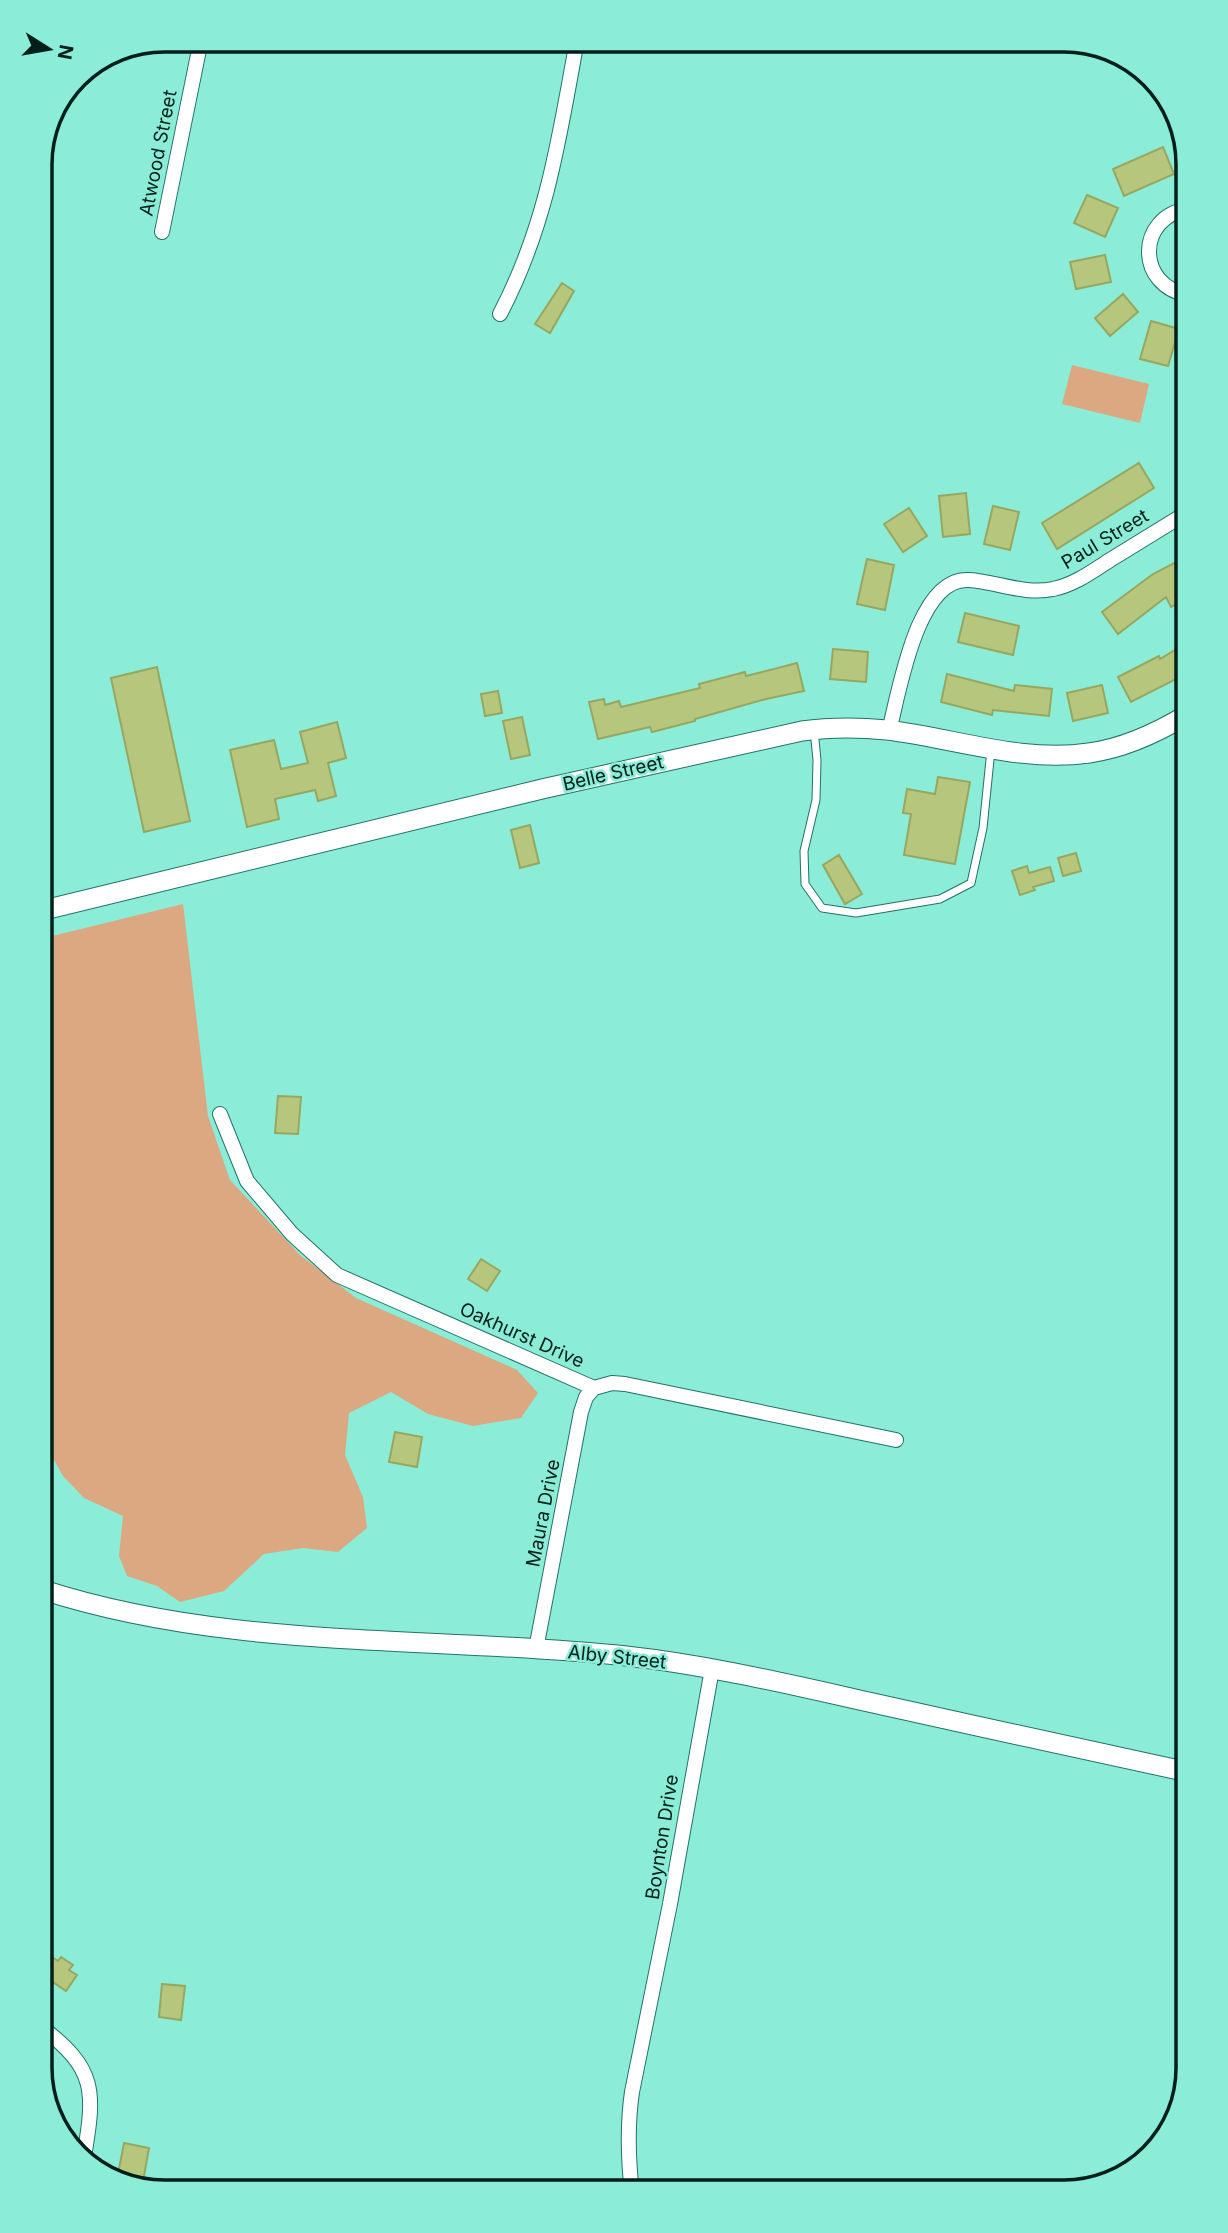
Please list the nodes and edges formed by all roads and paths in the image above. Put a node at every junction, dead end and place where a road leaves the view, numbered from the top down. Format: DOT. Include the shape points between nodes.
graph roads {
  1 [pos="199,52"];
  2 [pos="575,52"];
  3 [pos="1176,213"];
  4 [pos="162,232"];
  5 [pos="1176,292"];
  6 [pos="500,314"];
  7 [pos="1176,519"];
  8 [pos="1176,720"];
  9 [pos="814,729"];
  10 [pos="888,731"];
  11 [pos="991,749"];
  12 [pos="53,908"];
  13 [pos="220,1114"];
  14 [pos="594,1388"];
  15 [pos="896,1440"];
  16 [pos="52,1592"];
  17 [pos="536,1649"];
  18 [pos="712,1668"];
  19 [pos="1176,1769"];
  20 [pos="52,2036"];
  21 [pos="85,2148"];
  22 [pos="631,2180"];
  1 -- 4 [label="street, Atwood Street"];
  2 -- 6 [label="street" via="543,209"];
  3 -- 5 [label="street" via="1160,222 1149,248 1155,276"];
  7 -- 10 [label="street, Paul Street" via="1054,589 965,579 945,587 920,622"];
  8 -- 11 [label="street, Belle Street" via="1137,741 1088,754"];
  9 -- 10 [label="street, Belle Street"];
  9 -- 11 [label="lane" via="816,800 804,851 805,884 822,908 856,913 940,899 971,883 983,828"];
  9 -- 12 [label="street, Belle Street" via="530,792"];
  10 -- 11 [label="street, Belle Street"];
  13 -- 14 [label="street, Oakhurst Drive" via="247,1181 292,1234 337,1275"];
  14 -- 15 [label="street, Oakhurst Drive" via="625,1384"];
  14 -- 17 [label="street, Maura Drive" via="582,1412"];
  16 -- 17 [label="street, Alby Street" via="129,1614 229,1630"];
  17 -- 18 [label="street, Alby Street"];
  18 -- 19 [label="street, Alby Street"];
  18 -- 22 [label="street, Boynton Drive" via="632,2092"];
  20 -- 21 [label="street" via="69,2050 86,2075 91,2100"];
}
